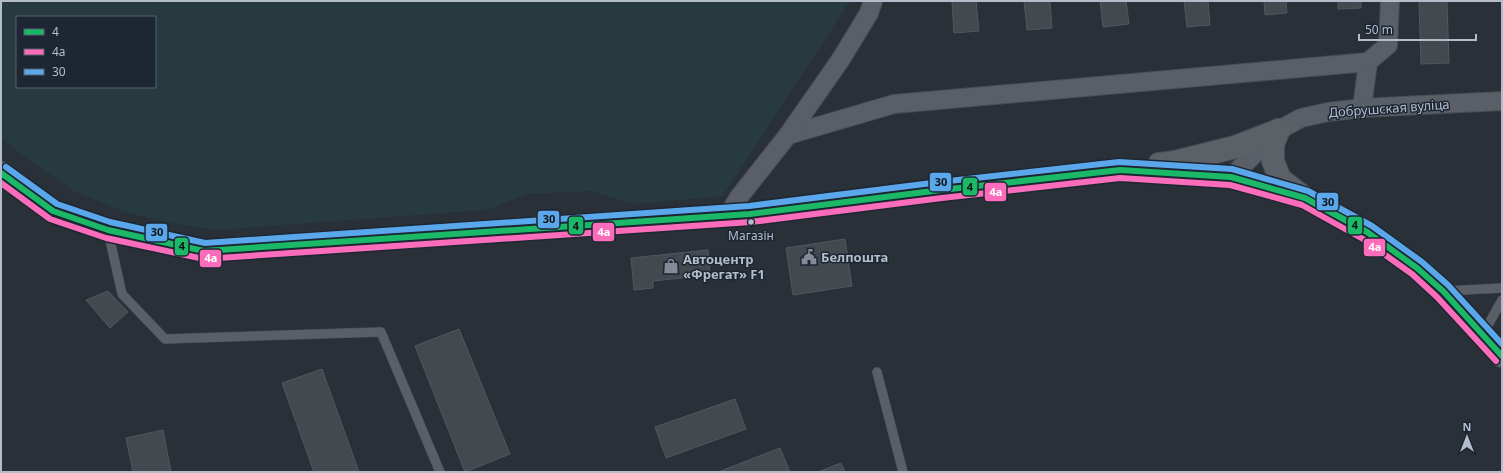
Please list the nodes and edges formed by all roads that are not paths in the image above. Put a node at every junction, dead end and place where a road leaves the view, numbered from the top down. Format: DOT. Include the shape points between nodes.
graph roads {
  1 [pos="873,1"];
  2 [pos="1390,1"];
  3 [pos="1368,62"];
  4 [pos="1502,101"];
  5 [pos="1362,108"];
  6 [pos="1279,130"];
  7 [pos="788,135"];
  8 [pos="1120,170"];
  9 [pos="1,173"];
  10 [pos="1231,177"];
  11 [pos="1305,198"];
  12 [pos="728,215"];
  13 [pos="108,230"];
  14 [pos="1502,288"];
  15 [pos="1443,291"];
  16 [pos="1502,300"];
  17 [pos="1483,334"];
  18 [pos="1502,356"];
  19 [pos="877,372"];
  20 [pos="440,472"];
  21 [pos="903,472"];
  1 -- 7 [label="street" via="869,13 841,60"];
  2 -- 3 [label="street" via="1388,45"];
  3 -- 5 [label="street"];
  3 -- 7 [label="street" via="894,104"];
  4 -- 5 [label="street, Добрушская вуліца"];
  5 -- 6 [label="street, Добрушская вуліца" via="1301,118"];
  6 -- 8 [label="main road" via="1235,147 1175,162"];
  6 -- 10 [label="street, Добрушская вуліца"];
  6 -- 11 [label="main road" via="1273,144 1272,161 1280,179"];
  7 -- 12 [label="street"];
  8 -- 10 [label="main road"];
  8 -- 12 [label="main road"];
  9 -- 13 [label="main road" via="53,211"];
  10 -- 11 [label="main road"];
  11 -- 15 [label="main road" via="1367,232 1417,268"];
  12 -- 13 [label="main road" via="204,251"];
  13 -- 20 [label="lane" via="122,294 165,339 381,332"];
  14 -- 15 [label="lane"];
  15 -- 17 [label="main road"];
  16 -- 17 [label="lane"];
  17 -- 18 [label="main road"];
  19 -- 21 [label="lane"];
}
